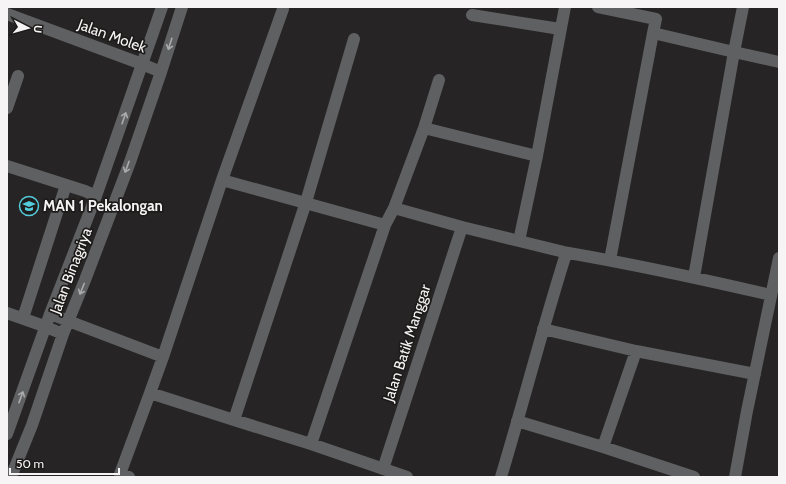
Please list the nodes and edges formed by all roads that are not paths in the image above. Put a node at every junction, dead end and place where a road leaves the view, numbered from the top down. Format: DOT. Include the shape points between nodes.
graph roads {
  1 [pos="162,7"];
  2 [pos="182,7"];
  3 [pos="565,7"];
  4 [pos="598,7"];
  5 [pos="743,7"];
  6 [pos="282,8"];
  7 [pos="657,13"];
  8 [pos="7,14"];
  9 [pos="472,15"];
  10 [pos="560,29"];
  11 [pos="653,33"];
  12 [pos="354,39"];
  13 [pos="734,52"];
  14 [pos="779,62"];
  15 [pos="142,64"];
  16 [pos="161,72"];
  17 [pos="18,76"];
  18 [pos="439,80"];
  19 [pos="7,108"];
  20 [pos="424,128"];
  21 [pos="537,156"];
  22 [pos="7,166"];
  23 [pos="222,180"];
  24 [pos="66,185"];
  25 [pos="91,194"];
  26 [pos="306,202"];
  27 [pos="394,208"];
  28 [pos="385,225"];
  29 [pos="462,227"];
  30 [pos="520,241"];
  31 [pos="563,252"];
  32 [pos="779,258"];
  33 [pos="610,260"];
  34 [pos="694,277"];
  35 [pos="771,295"];
  36 [pos="7,313"];
  37 [pos="50,314"];
  38 [pos="23,318"];
  39 [pos="69,321"];
  40 [pos="41,324"];
  41 [pos="543,330"];
  42 [pos="63,334"];
  43 [pos="636,351"];
  44 [pos="163,357"];
  45 [pos="755,374"];
  46 [pos="150,393"];
  47 [pos="14,417"];
  48 [pos="234,420"];
  49 [pos="517,421"];
  50 [pos="32,426"];
  51 [pos="7,434"];
  52 [pos="311,444"];
  53 [pos="603,447"];
  54 [pos="383,469"];
  55 [pos="122,476"];
  56 [pos="11,477"];
  57 [pos="408,477"];
  58 [pos="500,477"];
  59 [pos="694,477"];
  60 [pos="735,477"];
  1 -- 15 [label="street, Jalan Binagriya"];
  2 -- 16 [label="street, Jalan Binagriya, one-way"];
  3 -- 10 [label="street"];
  4 -- 7 [label="street"];
  5 -- 13 [label="street"];
  6 -- 23 [label="street"];
  7 -- 11 [label="street"];
  8 -- 15 [label="street, Jalan Molek"];
  9 -- 10 [label="street"];
  10 -- 21 [label="street"];
  11 -- 13 [label="street"];
  11 -- 33 [label="street"];
  12 -- 26 [label="street"];
  13 -- 14 [label="street"];
  13 -- 34 [label="street"];
  15 -- 16 [label="street, Jalan Molek"];
  25 -- 15 [label="street, Jalan Binagriya, one-way"];
  16 -- 39 [label="street, Jalan Binagriya, one-way" via="130,162"];
  17 -- 19 [label="street"];
  18 -- 20 [label="street"];
  20 -- 21 [label="street"];
  20 -- 27 [label="street"];
  21 -- 30 [label="street"];
  22 -- 24 [label="street"];
  23 -- 26 [label="street"];
  23 -- 44 [label="street"];
  24 -- 25 [label="street"];
  24 -- 38 [label="street"];
  25 -- 37 [label="street, Jalan Binagriya"];
  26 -- 28 [label="street"];
  26 -- 48 [label="street"];
  27 -- 28 [label="street"];
  27 -- 29 [label="street"];
  28 -- 52 [label="street"];
  29 -- 30 [label="street"];
  29 -- 54 [label="street, Jalan Batik Manggar"];
  30 -- 31 [label="street"];
  31 -- 33 [label="street"];
  31 -- 41 [label="street" via="565,257"];
  32 -- 35 [label="street"];
  33 -- 34 [label="street"];
  34 -- 35 [label="street"];
  35 -- 45 [label="street"];
  36 -- 38 [label="street"];
  37 -- 39 [label="street"];
  37 -- 40 [label="street, Jalan Binagriya"];
  38 -- 40 [label="street"];
  39 -- 42 [label="street, Jalan Binagriya"];
  39 -- 44 [label="street"];
  40 -- 42 [label="street"];
  47 -- 40 [label="street, Jalan Binagriya, one-way"];
  41 -- 43 [label="street"];
  41 -- 49 [label="street"];
  42 -- 50 [label="street, Jalan Binagriya"];
  43 -- 45 [label="street"];
  43 -- 53 [label="street"];
  44 -- 46 [label="street"];
  45 -- 60 [label="street"];
  46 -- 48 [label="street"];
  46 -- 55 [label="street"];
  47 -- 50 [label="street"];
  47 -- 51 [label="street, Jalan Binagriya"];
  48 -- 52 [label="street"];
  49 -- 53 [label="street"];
  49 -- 58 [label="street"];
  50 -- 56 [label="street, Jalan Binagriya"];
  52 -- 54 [label="street"];
  53 -- 59 [label="street"];
  54 -- 57 [label="street"];
}
